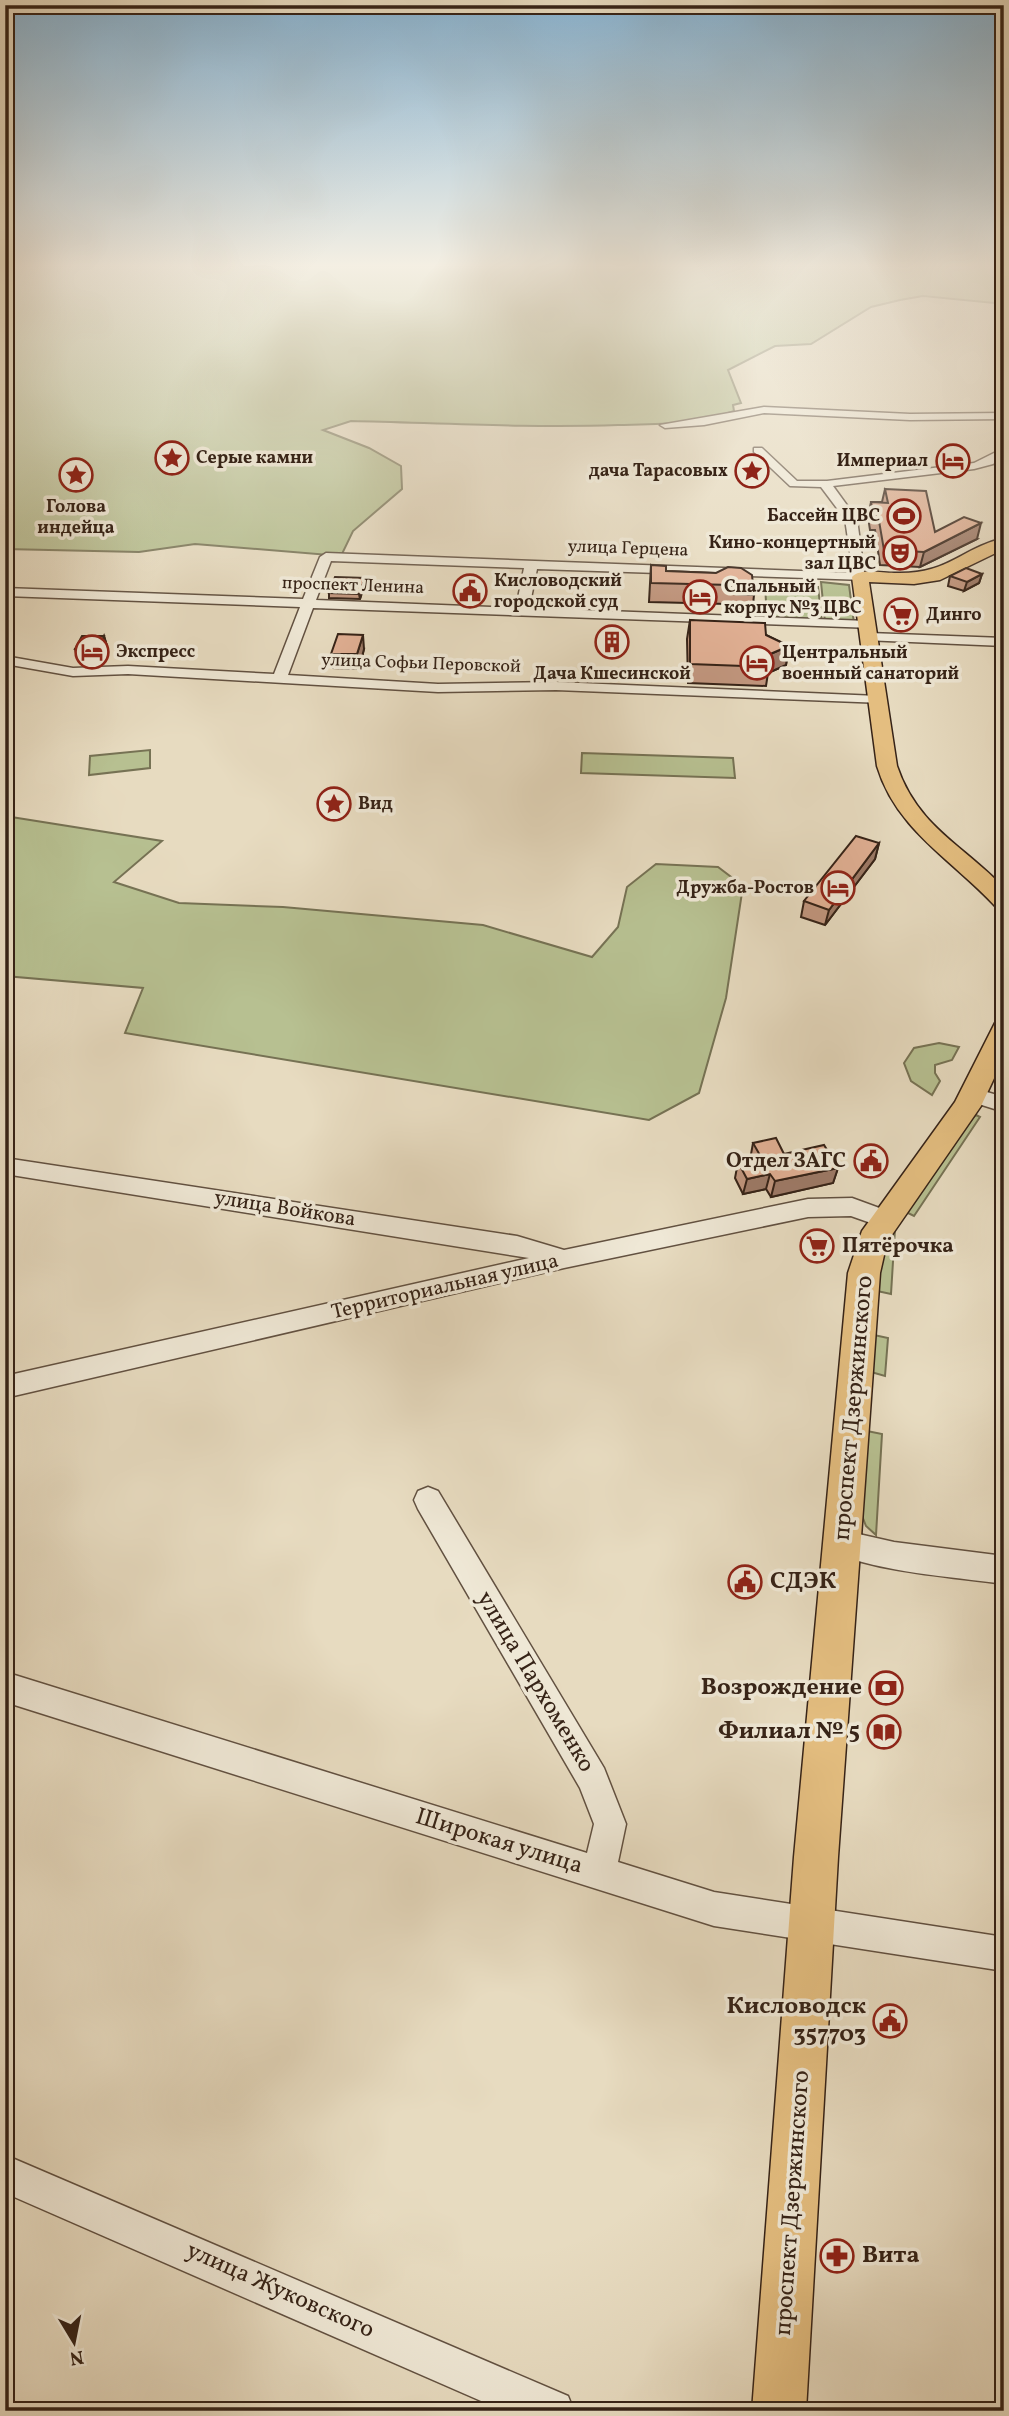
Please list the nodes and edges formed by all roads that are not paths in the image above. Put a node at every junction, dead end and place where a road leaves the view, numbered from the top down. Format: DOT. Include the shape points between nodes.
graph roads {
  1 [pos="1004,416"];
  2 [pos="665,425"];
  3 [pos="758,450"];
  4 [pos="1004,451"];
  5 [pos="828,484"];
  6 [pos="1004,542"];
  7 [pos="531,565"];
  8 [pos="860,577"];
  9 [pos="5,592"];
  10 [pos="308,604"];
  11 [pos="522,612"];
  12 [pos="869,631"];
  13 [pos="1004,642"];
  14 [pos="5,660"];
  15 [pos="280,678"];
  16 [pos="878,700"];
  17 [pos="1004,902"];
  18 [pos="1004,1030"];
  19 [pos="988,1100"];
  20 [pos="5,1166"];
  21 [pos="886,1219"];
  22 [pos="564,1259"];
  23 [pos="5,1387"];
  24 [pos="428,1500"];
  25 [pos="842,1544"];
  26 [pos="1004,1570"];
  27 [pos="5,1687"];
  28 [pos="598,1873"];
  29 [pos="812,1925"];
  30 [pos="1004,1954"];
  31 [pos="5,2174"];
  32 [pos="553,2411"];
  33 [pos="779,2411"];
  1 -- 2 [label="street" via="764,410"];
  3 -- 5 [label="street" via="794,484"];
  4 -- 5 [label="street" via="974,466"];
  5 -- 8 [label="street" via="851,519"];
  6 -- 8 [label="main road, улица Герцена" via="929,578"];
  7 -- 8 [label="street, улица Герцена"];
  7 -- 10 [label="street, улица Герцена" via="326,557"];
  7 -- 11 [label="street"];
  8 -- 12 [label="main road"];
  9 -- 10 [label="street, проспект Ленина"];
  10 -- 11 [label="street, проспект Ленина"];
  10 -- 15 [label="street"];
  11 -- 12 [label="street, проспект Ленина"];
  12 -- 13 [label="street, проспект Ленина"];
  12 -- 16 [label="main road"];
  14 -- 15 [label="street, улица Софьи Перовской" via="73,672 128,670"];
  15 -- 16 [label="street, улица Софьи Перовской" via="438,688 556,686"];
  16 -- 17 [label="main road" via="889,778 902,806"];
  18 -- 19 [label="main road, проспект Дзержинского"];
  19 -- 21 [label="main road, проспект Дзержинского"];
  20 -- 22 [label="street, улица Войкова" via="517,1245"];
  21 -- 22 [label="street, Территориальная улица" via="852,1207 808,1208"];
  21 -- 25 [label="main road, проспект Дзержинского" via="873,1239 864,1273"];
  22 -- 23 [label="street, Территориальная улица"];
  24 -- 28 [label="street, улица Пархоменко" via="593,1779 610,1824"];
  25 -- 26 [label="street"];
  25 -- 29 [label="main road, проспект Дзержинского"];
  27 -- 28 [label="street, Широкая улица"];
  28 -- 29 [label="street, Широкая улица" via="714,1909"];
  29 -- 30 [label="street, Широкая улица"];
  29 -- 33 [label="main road, проспект Дзержинского"];
  31 -- 32 [label="street, улица Жуковского"];
}
